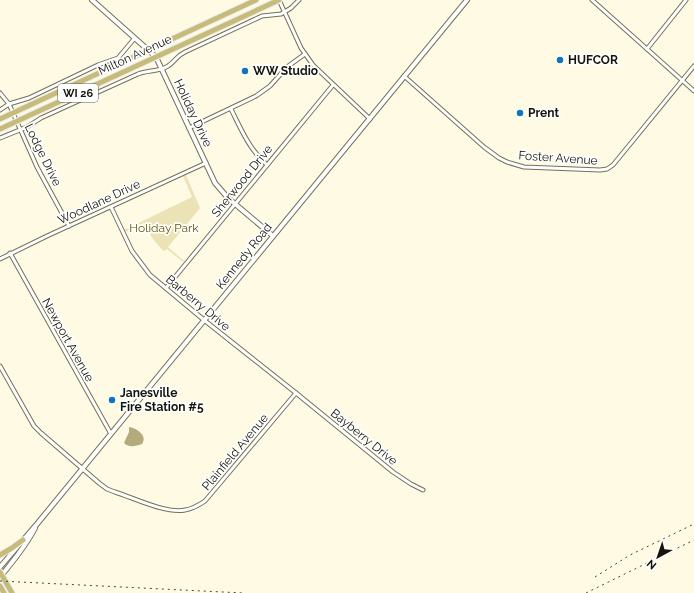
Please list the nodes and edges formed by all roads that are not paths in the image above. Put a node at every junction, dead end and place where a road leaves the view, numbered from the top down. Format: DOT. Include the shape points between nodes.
graph roads {
  1 [pos="92,0"];
  2 [pos="256,0"];
  3 [pos="279,0"];
  4 [pos="300,0"];
  5 [pos="467,0"];
  6 [pos="592,0"];
  7 [pos="686,0"];
  8 [pos="284,12"];
  9 [pos="134,39"];
  10 [pos="647,49"];
  11 [pos="147,50"];
  12 [pos="305,54"];
  13 [pos="156,57"];
  14 [pos="694,66"];
  15 [pos="162,69"];
  16 [pos="404,76"];
  17 [pos="682,80"];
  18 [pos="333,85"];
  19 [pos="694,91"];
  20 [pos="0,93"];
  21 [pos="9,104"];
  22 [pos="231,108"];
  23 [pos="0,110"];
  24 [pos="13,113"];
  25 [pos="0,119"];
  26 [pos="370,119"];
  27 [pos="17,121"];
  28 [pos="189,128"];
  29 [pos="0,129"];
  30 [pos="21,130"];
  31 [pos="0,138"];
  32 [pos="206,163"];
  33 [pos="267,165"];
  34 [pos="235,204"];
  35 [pos="110,207"];
  36 [pos="69,226"];
  37 [pos="274,236"];
  38 [pos="10,253"];
  39 [pos="0,260"];
  40 [pos="166,288"];
  41 [pos="204,320"];
  42 [pos="0,366"];
  43 [pos="296,393"];
  44 [pos="111,434"];
  45 [pos="83,469"];
  46 [pos="423,490"];
  47 [pos="38,524"];
  48 [pos="23,540"];
  49 [pos="0,555"];
  50 [pos="0,567"];
  51 [pos="1,575"];
  52 [pos="0,586"];
  53 [pos="4,593"];
  54 [pos="12,593"];
  1 -- 9 [label="street, Holiday Drive"];
  2 -- 11 [label="main road, Milton Avenue / WI 26"];
  3 -- 8 [label="street"];
  3 -- 13 [label="main road, Milton Avenue / WI 26"];
  4 -- 8 [label="street"];
  5 -- 16 [label="street, Kennedy Road"];
  6 -- 10 [label="street"];
  7 -- 10 [label="street"];
  8 -- 12 [label="street"];
  8 -- 15 [label="street" via="262,16 179,55 169,66"];
  9 -- 11 [label="street, Holiday Drive"];
  9 -- 21 [label="street" via="118,58 34,96"];
  10 -- 17 [label="street"];
  11 -- 13 [label="street, Holiday Drive"];
  11 -- 24 [label="main road, Milton Avenue / WI 26"];
  12 -- 18 [label="street"];
  12 -- 22 [label="street" via="287,67 264,91"];
  13 -- 15 [label="street, Holiday Drive"];
  13 -- 27 [label="main road, Milton Avenue / WI 26"];
  14 -- 17 [label="street, Foster Avenue"];
  15 -- 28 [label="street, Holiday Drive"];
  15 -- 30 [label="street" via="138,74 41,118"];
  16 -- 17 [label="street, Foster Avenue" via="499,158 524,167 600,170 613,165"];
  16 -- 26 [label="street, Kennedy Road"];
  17 -- 19 [label="street"];
  18 -- 26 [label="street"];
  18 -- 33 [label="street, Sherwood Drive"];
  20 -- 21 [label="street, Lodge Drive"];
  21 -- 23 [label="street"];
  21 -- 24 [label="street, Lodge Drive"];
  22 -- 28 [label="street"];
  22 -- 33 [label="street" via="250,147"];
  24 -- 25 [label="main road, Milton Avenue / WI 26"];
  24 -- 27 [label="street, Lodge Drive"];
  26 -- 37 [label="street, Kennedy Road"];
  27 -- 29 [label="main road, Milton Avenue / WI 26"];
  27 -- 30 [label="street, Lodge Drive"];
  28 -- 32 [label="street, Holiday Drive"];
  30 -- 31 [label="street"];
  30 -- 36 [label="street, Lodge Drive" via="37,167"];
  32 -- 34 [label="street, Holiday Drive" via="215,182"];
  32 -- 35 [label="street, Woodlane Drive"];
  33 -- 34 [label="street, Sherwood Drive"];
  34 -- 37 [label="street, Holiday Drive"];
  34 -- 40 [label="street, Sherwood Drive"];
  35 -- 36 [label="street, Woodlane Drive"];
  35 -- 40 [label="street, Barberry Drive" via="137,259 150,275"];
  36 -- 38 [label="street, Woodlane Drive"];
  37 -- 41 [label="street, Kennedy Road"];
  38 -- 39 [label="street, Woodlane Drive"];
  38 -- 44 [label="street, Newport Avenue"];
  40 -- 41 [label="street, Barberry Drive"];
  41 -- 43 [label="street, Barberry Drive"];
  41 -- 44 [label="street, Kennedy Road"];
  42 -- 45 [label="street, Plainfield Avenue" via="34,426"];
  43 -- 45 [label="street, Plainfield Avenue" via="205,501 192,508 172,511 115,492 104,487"];
  43 -- 46 [label="street, Bayberry Drive" via="393,472"];
  44 -- 45 [label="street, Kennedy Road"];
  45 -- 47 [label="street, Kennedy Road"];
  47 -- 48 [label="street, Kennedy Road"];
  47 -- 51 [label="street, Kennedy Road"];
  48 -- 49 [label="main road"];
  48 -- 50 [label="street, Kennedy Road"];
  51 -- 54 [label="main road"];
  52 -- 53 [label="main road"];
}
